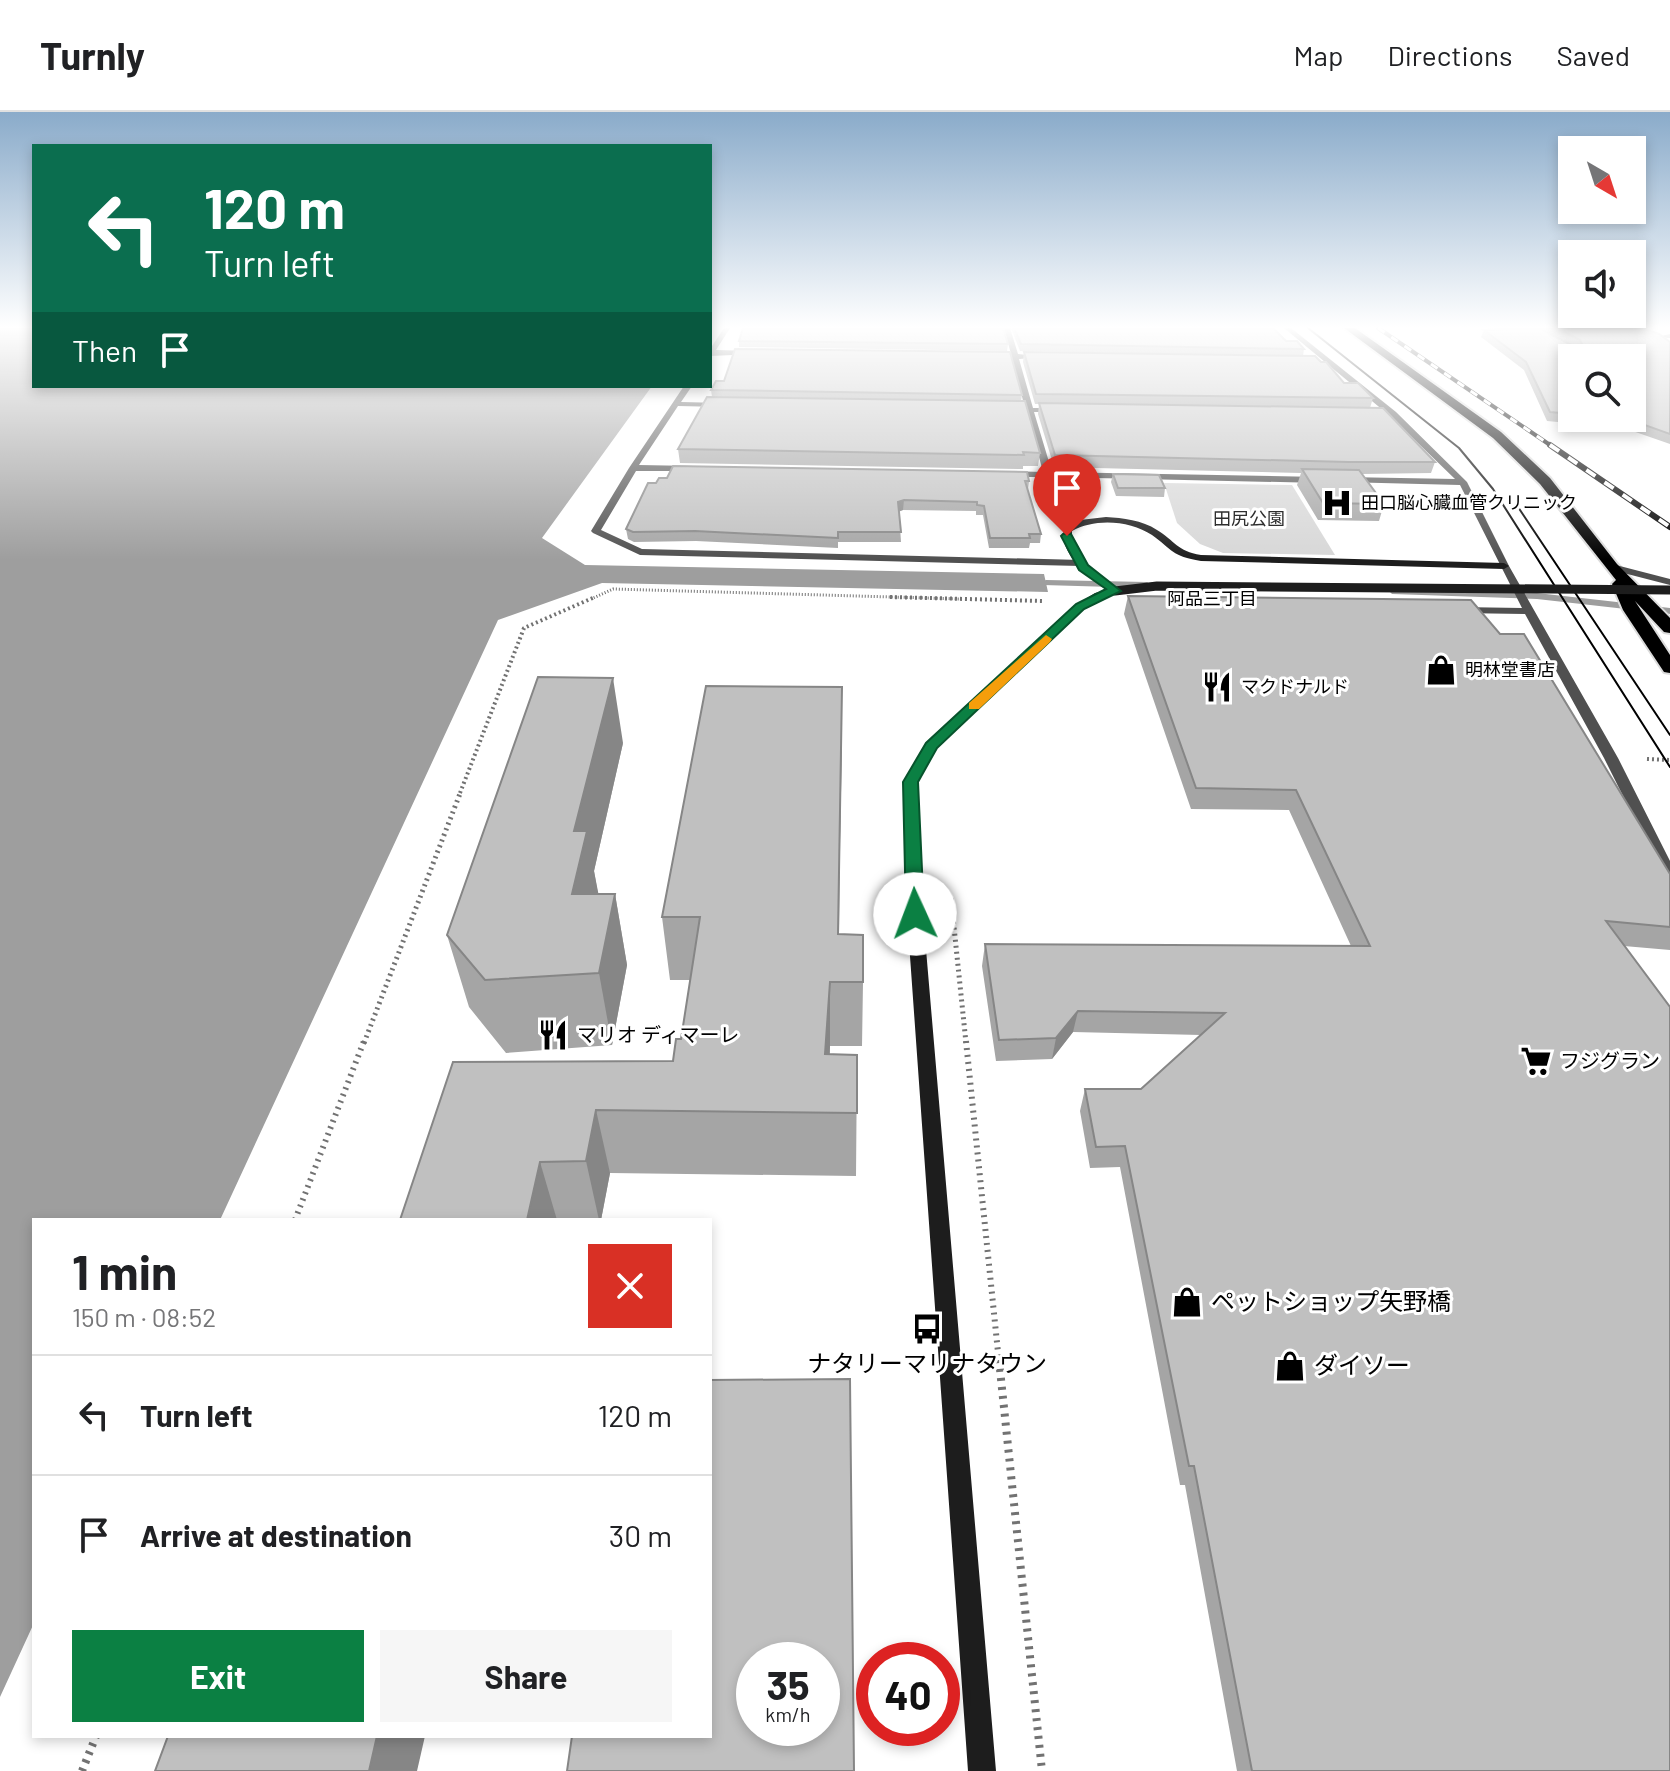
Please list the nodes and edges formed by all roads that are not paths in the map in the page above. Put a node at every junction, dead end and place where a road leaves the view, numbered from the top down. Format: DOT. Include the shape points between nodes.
graph roads {
  1 [pos="674,405"];
  2 [pos="1028,405"];
  3 [pos="1382,405"];
  4 [pos="1456,405"];
  5 [pos="998,410"];
  6 [pos="1029,410"];
  7 [pos="1076,411"];
  8 [pos="1377,414"];
  9 [pos="1393,414"];
  10 [pos="633,468"];
  11 [pos="713,469"];
  12 [pos="999,474"];
  13 [pos="1046,475"];
  14 [pos="1463,482"];
  15 [pos="1083,523"];
  16 [pos="1081,563"];
  17 [pos="1504,566"];
  18 [pos="1612,567"];
  19 [pos="1670,582"];
  20 [pos="1670,590"];
  21 [pos="1115,591"];
  22 [pos="1441,610"];
  23 [pos="1529,611"];
  24 [pos="1670,628"];
  25 [pos="1670,668"];
  26 [pos="1670,876"];
  27 [pos="982,1771"];
  1 -- 10 [label="street"];
  2 -- 6 [label="street"];
  3 -- 9 [label="street"];
  4 -- 18 [label="highway" via="1545,481"];
  5 -- 6 [label="street"];
  6 -- 7 [label="street"];
  6 -- 13 [label="street"];
  8 -- 9 [label="street"];
  9 -- 14 [label="street"];
  10 -- 11 [label="street"];
  10 -- 16 [label="street" via="596,531 640,552"];
  12 -- 13 [label="street"];
  13 -- 14 [label="street"];
  13 -- 15 [label="street" via="1059,514"];
  14 -- 17 [label="street"];
  15 -- 16 [label="street" via="1067,530"];
  15 -- 17 [label="street" via="1146,528 1187,557"];
  16 -- 21 [label="street"];
  17 -- 23 [label="street"];
  18 -- 19 [label="street"];
  18 -- 24 [label="highway"];
  18 -- 25 [label="highway" via="1631,610"];
  20 -- 21 [label="street, bridge" via="1157,586"];
  21 -- 27 [label="street" via="1088,601 931,746 911,782 915,914"];
  22 -- 23 [label="street"];
  23 -- 26 [label="street"];
}
